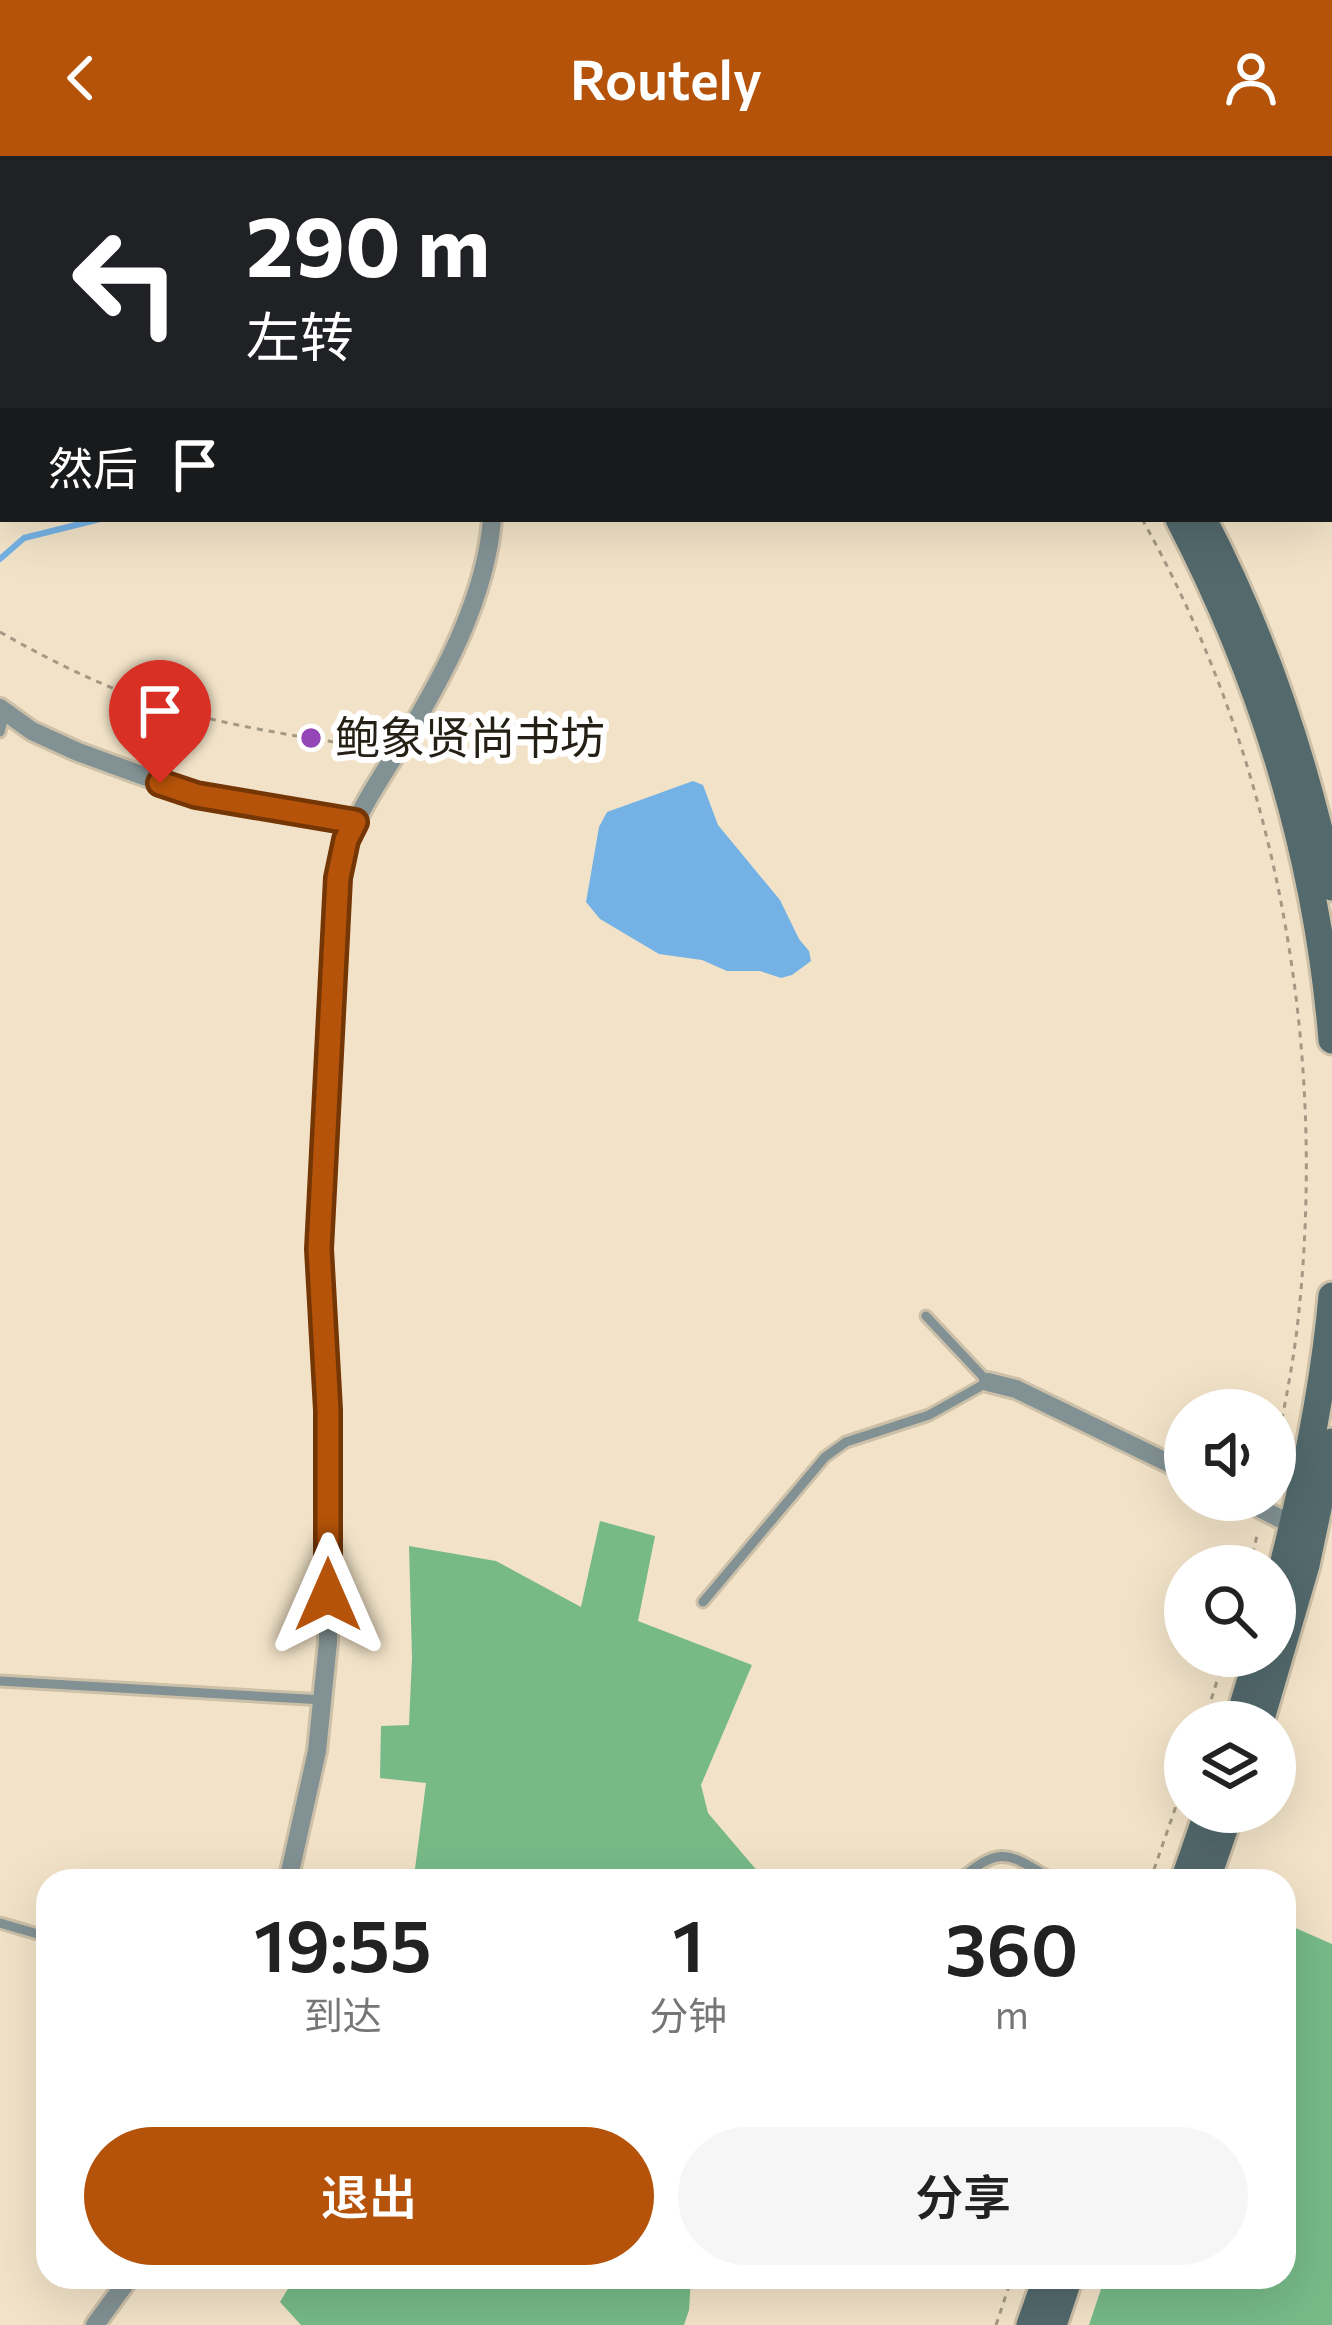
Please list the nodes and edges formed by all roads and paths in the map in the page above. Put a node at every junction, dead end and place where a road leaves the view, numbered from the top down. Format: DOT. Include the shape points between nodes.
graph roads {
  1 [pos="492,522"];
  2 [pos="1144,522"];
  3 [pos="1180,522"];
  4 [pos="1204,522"];
  5 [pos="0,632"];
  6 [pos="2,717"];
  7 [pos="396,753"];
  8 [pos="355,822"];
  9 [pos="1332,887"];
  10 [pos="1332,1040"];
  11 [pos="1332,1296"];
  12 [pos="926,1316"];
  13 [pos="988,1382"];
  14 [pos="1286,1389"];
  15 [pos="1332,1442"];
  16 [pos="1164,1462"];
  17 [pos="1285,1521"];
  18 [pos="1293,1525"];
  19 [pos="1288,1545"];
  20 [pos="703,1602"];
  21 [pos="0,1681"];
  22 [pos="324,1700"];
  23 [pos="1266,1701"];
  24 [pos="1167,1833"];
  25 [pos="1201,1833"];
  26 [pos="1223,1833"];
  27 [pos="291,1869"];
  28 [pos="972,1869"];
  29 [pos="1034,1869"];
  30 [pos="1154,1869"];
  31 [pos="1188,1869"];
  32 [pos="1210,1869"];
  33 [pos="0,1923"];
  34 [pos="36,1933"];
  35 [pos="121,2289"];
  36 [pos="1008,2289"];
  37 [pos="1043,2289"];
  38 [pos="1065,2289"];
  39 [pos="95,2325"];
  40 [pos="996,2325"];
  41 [pos="1030,2325"];
  42 [pos="1053,2325"];
  1 -- 7 [label="street" via="475,602"];
  2 -- 14 [label="path" via="1228,709 1292,962 1304,1235"];
  3 -- 10 [label="main road" via="1241,650 1275,748 1314,904"];
  4 -- 9 [label="main road" via="1279,691"];
  5 -- 7 [label="path" via="160,705"];
  6 -- 8 [label="street" via="196,795"];
  7 -- 8 [label="street"];
  8 -- 22 [label="street" via="338,878 319,1249 328,1410"];
  11 -- 18 [label="main road"];
  12 -- 13 [label="lane"];
  13 -- 16 [label="street" via="1016,1388"];
  13 -- 20 [label="lane" via="825,1457"];
  15 -- 23 [label="main road"];
  17 -- 18 [label="street"];
  18 -- 19 [label="main road"];
  21 -- 22 [label="lane"];
  22 -- 27 [label="street"];
  24 -- 30 [label="path"];
  25 -- 31 [label="main road"];
  26 -- 32 [label="main road"];
  28 -- 29 [label="lane" via="999,1855"];
  33 -- 34 [label="lane"];
  35 -- 39 [label="street"];
  36 -- 40 [label="path"];
  37 -- 41 [label="main road"];
  38 -- 42 [label="main road"];
}
